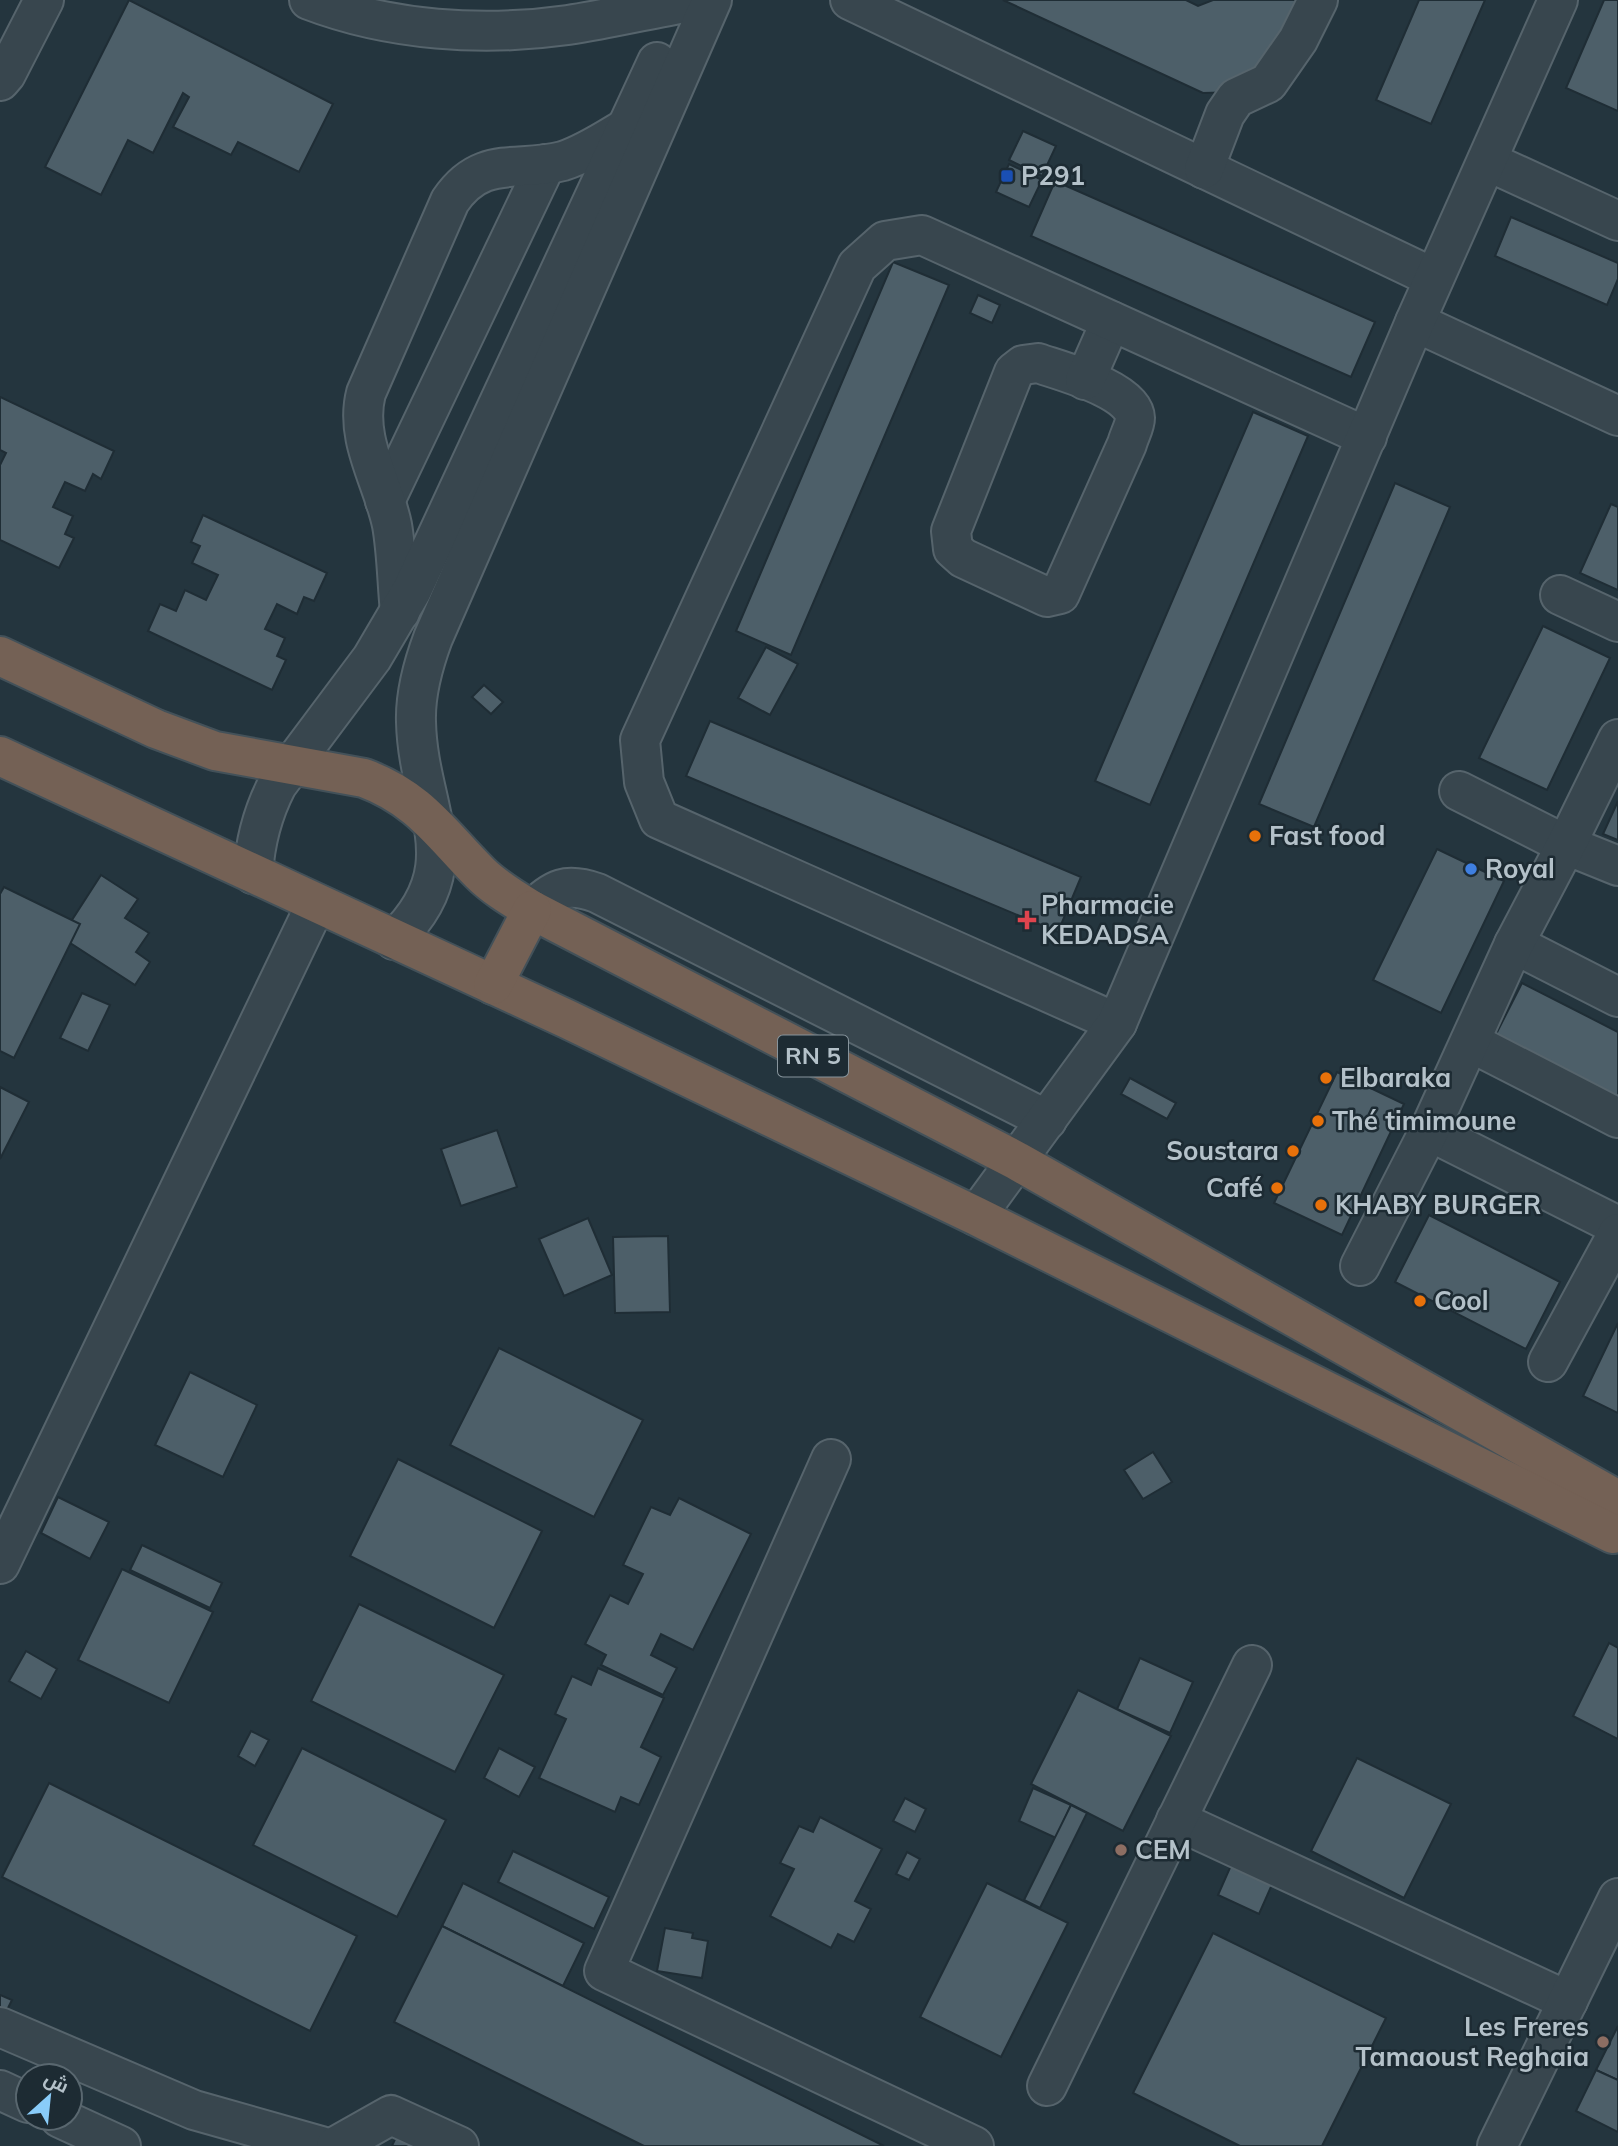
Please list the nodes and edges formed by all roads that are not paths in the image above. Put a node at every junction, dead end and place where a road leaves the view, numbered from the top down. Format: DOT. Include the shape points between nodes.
graph roads {
  1 [pos="44,0"];
  2 [pos="309,0"];
  3 [pos="850,0"];
  4 [pos="1318,0"];
  5 [pos="1558,0"];
  6 [pos="694,1"];
  7 [pos="0,81"];
  8 [pos="626,128"];
  9 [pos="1487,162"];
  10 [pos="546,164"];
  11 [pos="1204,169"];
  12 [pos="1618,221"];
  13 [pos="1434,278"];
  14 [pos="1111,321"];
  15 [pos="1415,322"];
  16 [pos="1085,380"];
  17 [pos="1618,415"];
  18 [pos="1367,437"];
  19 [pos="385,500"];
  20 [pos="1560,595"];
  21 [pos="400,612"];
  22 [pos="1618,622"];
  23 [pos="0,656"];
  24 [pos="1618,739"];
  25 [pos="0,756"];
  26 [pos="290,766"];
  27 [pos="1460,792"];
  28 [pos="433,821"];
  29 [pos="1566,845"];
  30 [pos="1618,866"];
  31 [pos="253,874"];
  32 [pos="316,904"];
  33 [pos="532,910"];
  34 [pos="394,940"];
  35 [pos="1514,944"];
  36 [pos="493,985"];
  37 [pos="1618,997"];
  38 [pos="1117,1023"];
  39 [pos="1470,1042"];
  40 [pos="1618,1118"];
  41 [pos="1047,1120"];
  42 [pos="1429,1131"];
  43 [pos="1017,1161"];
  44 [pos="976,1216"];
  45 [pos="1618,1226"];
  46 [pos="1618,1233"];
  47 [pos="1360,1266"];
  48 [pos="1548,1362"];
  49 [pos="831,1458"];
  50 [pos="1616,1520"];
  51 [pos="0,1564"];
  52 [pos="1252,1665"];
  53 [pos="1176,1820"];
  54 [pos="1618,1898"];
  55 [pos="1568,2001"];
  56 [pos="0,2027"];
  57 [pos="1047,2086"];
  58 [pos="84,2129"];
  59 [pos="121,2146"];
  60 [pos="321,2146"];
  61 [pos="336,2146"];
  62 [pos="459,2146"];
  63 [pos="974,2146"];
  64 [pos="1497,2146"];
  1 -- 7 [label="street"];
  2 -- 6 [label="street" via="385,21 507,30 568,25"];
  3 -- 11 [label="street"];
  4 -- 11 [label="street" via="1298,40 1268,83 1236,98 1230,106"];
  5 -- 9 [label="street"];
  6 -- 8 [label="street"];
  6 -- 28 [label="street" via="423,665 416,720"];
  8 -- 10 [label="street" via="577,156"];
  8 -- 21 [label="street"];
  9 -- 12 [label="street"];
  9 -- 13 [label="street"];
  10 -- 19 [label="street"];
  10 -- 19 [label="street" via="480,172 450,201 363,406 363,430"];
  11 -- 13 [label="street"];
  13 -- 15 [label="street"];
  14 -- 16 [label="street"];
  14 -- 18 [label="street"];
  14 -- 38 [label="street" via="922,235 885,241 875,249 857,266 640,740 644,782 659,819"];
  15 -- 17 [label="street"];
  15 -- 18 [label="street"];
  16 -- 16 [label="street" via="1119,394 1132,405 1135,419 1060,594 1047,597 963,558 953,549 951,531 1014,372 1038,363"];
  18 -- 38 [label="street"];
  19 -- 21 [label="street" via="393,533"];
  20 -- 22 [label="street"];
  21 -- 26 [label="street" via="359,677"];
  23 -- 26 [label="highway, RN 5" via="188,742"];
  24 -- 29 [label="street"];
  25 -- 31 [label="highway, RN 5"];
  26 -- 28 [label="highway, RN 5" via="365,778 406,799"];
  26 -- 31 [label="street" via="259,827"];
  27 -- 29 [label="street"];
  28 -- 33 [label="highway, RN 5" via="488,880"];
  28 -- 34 [label="street" via="434,877 419,912"];
  29 -- 30 [label="street"];
  29 -- 35 [label="street"];
  31 -- 32 [label="highway, RN 5"];
  32 -- 34 [label="highway, RN 5"];
  32 -- 51 [label="street"];
  33 -- 36 [label="highway"];
  33 -- 41 [label="street" via="560,888 597,893"];
  33 -- 43 [label="highway, RN 5"];
  34 -- 36 [label="highway, RN 5"];
  35 -- 37 [label="street"];
  35 -- 39 [label="street"];
  36 -- 44 [label="highway, RN 5"];
  38 -- 41 [label="street"];
  39 -- 40 [label="street"];
  39 -- 42 [label="street"];
  41 -- 43 [label="street"];
  42 -- 45 [label="street"];
  42 -- 47 [label="street"];
  43 -- 44 [label="street"];
  43 -- 50 [label="highway, RN 5"];
  44 -- 50 [label="highway, RN 5"];
  46 -- 48 [label="street"];
  49 -- 63 [label="street" via="604,1971"];
  52 -- 53 [label="street"];
  53 -- 55 [label="street"];
  53 -- 57 [label="street"];
  54 -- 55 [label="street"];
  55 -- 64 [label="street"];
  56 -- 60 [label="street" via="194,2110"];
  58 -- 59 [label="street"];
  61 -- 62 [label="street" via="391,2115"];
}
